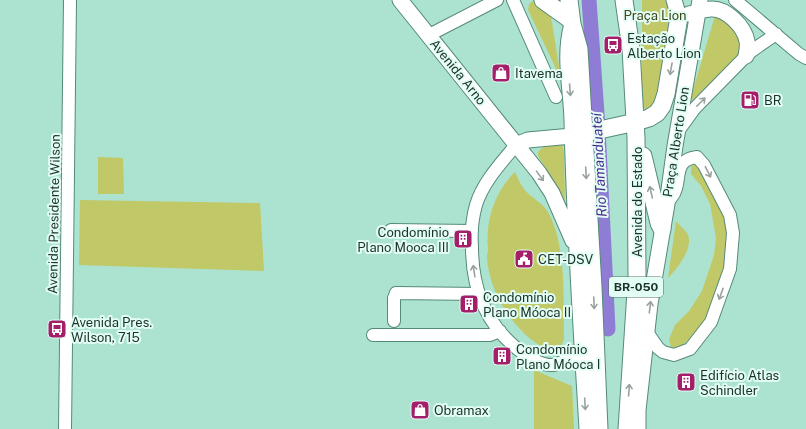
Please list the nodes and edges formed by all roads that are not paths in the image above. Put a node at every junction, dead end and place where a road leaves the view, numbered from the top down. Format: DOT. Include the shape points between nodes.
graph roads {
  1 [pos="70,0"];
  2 [pos="400,0"];
  3 [pos="497,0"];
  4 [pos="513,0"];
  5 [pos="544,0"];
  6 [pos="569,0"];
  7 [pos="624,0"];
  8 [pos="636,0"];
  9 [pos="674,0"];
  10 [pos="683,0"];
  11 [pos="735,0"];
  12 [pos="710,7"];
  13 [pos="679,17"];
  14 [pos="572,22"];
  15 [pos="776,34"];
  16 [pos="429,35"];
  17 [pos="631,49"];
  18 [pos="749,53"];
  19 [pos="806,58"];
  20 [pos="556,97"];
  21 [pos="636,122"];
  22 [pos="678,133"];
  23 [pos="578,135"];
  24 [pos="516,145"];
  25 [pos="636,145"];
  26 [pos="667,204"];
  27 [pos="662,229"];
  28 [pos="391,230"];
  29 [pos="472,231"];
  30 [pos="578,253"];
  31 [pos="479,294"];
  32 [pos="394,321"];
  33 [pos="500,331"];
  34 [pos="647,332"];
  35 [pos="372,335"];
  36 [pos="583,351"];
  37 [pos="65,429"];
  38 [pos="587,429"];
  39 [pos="599,429"];
  40 [pos="627,429"];
  41 [pos="638,429"];
  1 -- 37 [label="street, Avenida Presidente Wilson"];
  2 -- 16 [label="main road, Avenida Arno"];
  3 -- 16 [label="street"];
  4 -- 20 [label="street"];
  5 -- 14 [label="highway"];
  6 -- 14 [label="highway, BR-050"];
  7 -- 17 [label="highway, Avenida do Estado / BR-050"];
  8 -- 17 [label="highway"];
  9 -- 13 [label="main road"];
  10 -- 13 [label="main road"];
  11 -- 15 [label="street"];
  12 -- 13 [label="main road"];
  12 -- 18 [label="main road" via="740,16 746,22 754,37"];
  12 -- 22 [label="main road, Praça Alberto Lion" via="702,38 686,80"];
  13 -- 21 [label="highway, one-way" via="662,106 649,118"];
  14 -- 23 [label="highway, BR-050, one-way" via="579,49"];
  15 -- 18 [label="street"];
  15 -- 19 [label="street"];
  16 -- 24 [label="main road, Avenida Arno"];
  17 -- 21 [label="highway, Avenida do Estado / BR-050"];
  22 -- 18 [label="street, one-way" via="695,108"];
  21 -- 23 [label="highway"];
  21 -- 25 [label="highway, Avenida do Estado / BR-050"];
  22 -- 26 [label="main road, Praça Alberto Lion"];
  23 -- 24 [label="main road" via="528,140"];
  23 -- 30 [label="main road"];
  23 -- 39 [label="highway, BR-050, one-way" via="593,287"];
  24 -- 29 [label="street" via="486,183 476,205"];
  24 -- 30 [label="main road, one-way" via="552,193"];
  27 -- 25 [label="highway, one-way" via="642,153"];
  40 -- 25 [label="highway, Avenida do Estado / BR-050, one-way" via="637,276"];
  26 -- 27 [label="main road, Praça Alberto Lion"];
  26 -- 34 [label="street, Praça Alberto Lion, one-way" via="676,193 681,165 685,159 697,156 704,164 730,215 733,233 730,269 711,322 690,349 674,355 664,352"];
  34 -- 27 [label="main road, Avenida do Estado, one-way"];
  28 -- 29 [label="street"];
  31 -- 29 [label="street, one-way" via="472,260"];
  30 -- 36 [label="main road"];
  31 -- 32 [label="street" via="396,293"];
  31 -- 33 [label="street"];
  33 -- 35 [label="street" via="490,335"];
  33 -- 36 [label="street" via="511,343 543,364 554,365"];
  34 -- 41 [label="main road, Avenida do Estado"];
  36 -- 38 [label="main road, one-way"];
}
